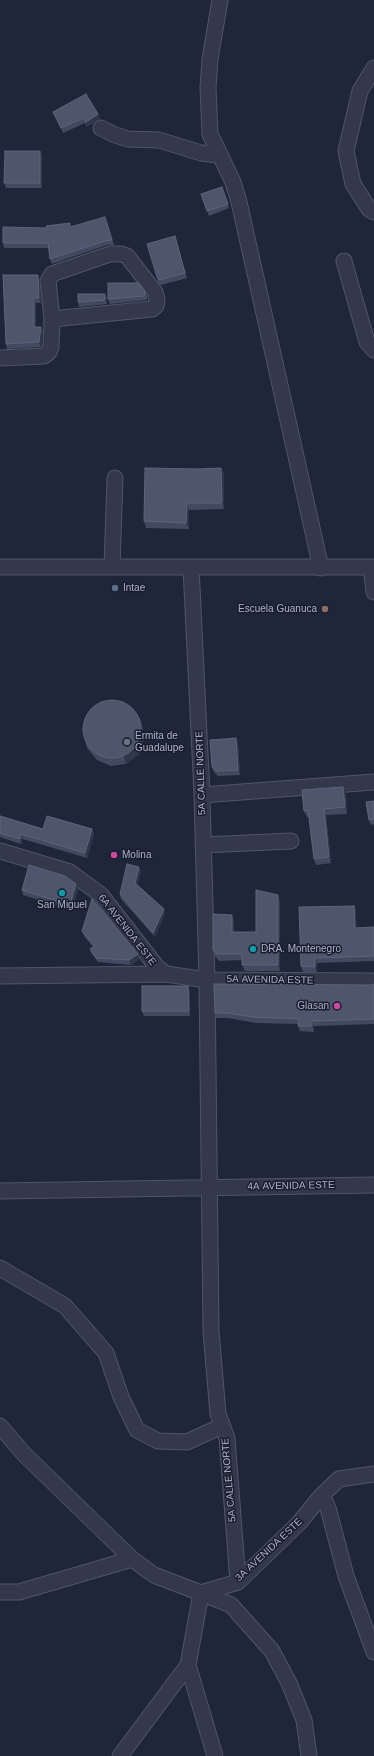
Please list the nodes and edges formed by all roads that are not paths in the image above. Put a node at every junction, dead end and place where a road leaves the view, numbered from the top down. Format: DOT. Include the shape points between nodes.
graph roads {
  1 [pos="220,0"];
  2 [pos="374,68"];
  3 [pos="101,128"];
  4 [pos="219,155"];
  5 [pos="374,212"];
  6 [pos="344,261"];
  7 [pos="52,319"];
  8 [pos="374,350"];
  9 [pos="0,358"];
  10 [pos="115,478"];
  11 [pos="0,567"];
  12 [pos="112,567"];
  13 [pos="191,567"];
  14 [pos="373,567"];
  15 [pos="322,568"];
  16 [pos="374,592"];
  17 [pos="374,782"];
  18 [pos="202,795"];
  19 [pos="291,841"];
  20 [pos="203,845"];
  21 [pos="0,851"];
  22 [pos="166,974"];
  23 [pos="0,976"];
  24 [pos="207,980"];
  25 [pos="374,981"];
  26 [pos="374,1185"];
  27 [pos="208,1188"];
  28 [pos="0,1191"];
  29 [pos="0,1268"];
  30 [pos="0,1426"];
  31 [pos="222,1426"];
  32 [pos="374,1474"];
  33 [pos="322,1494"];
  34 [pos="132,1558"];
  35 [pos="238,1582"];
  36 [pos="0,1592"];
  37 [pos="201,1593"];
  38 [pos="374,1652"];
  39 [pos="188,1665"];
  40 [pos="120,1756"];
  41 [pos="215,1756"];
  42 [pos="309,1756"];
  1 -- 4 [label="street" via="208,88 210,134"];
  2 -- 5 [label="street" via="360,91 346,151 353,184"];
  3 -- 4 [label="street" via="128,139 159,140 201,153"];
  4 -- 15 [label="street" via="234,182 239,202"];
  6 -- 8 [label="street" via="367,342"];
  7 -- 7 [label="street" via="152,309 156,306 157,299 155,292 127,256 110,254 50,276 48,281"];
  7 -- 9 [label="street" via="51,347 44,356"];
  10 -- 12 [label="street"];
  11 -- 12 [label="street"];
  12 -- 13 [label="street"];
  13 -- 15 [label="street"];
  13 -- 18 [label="street, 5A CALLE NORTE"];
  14 -- 15 [label="street"];
  14 -- 16 [label="street"];
  17 -- 18 [label="street"];
  18 -- 20 [label="street, 5A CALLE NORTE"];
  19 -- 20 [label="street"];
  20 -- 24 [label="street, 5A CALLE NORTE"];
  21 -- 22 [label="street, 6A AVENIDA ESTE" via="70,872 102,895 157,967"];
  22 -- 23 [label="street, 5A AVENIDA ESTE"];
  22 -- 24 [label="street, 5A AVENIDA ESTE"];
  24 -- 25 [label="street, 5A AVENIDA ESTE"];
  24 -- 27 [label="street, 5A CALLE NORTE"];
  26 -- 27 [label="street, 4A AVENIDA ESTE"];
  27 -- 28 [label="street, 4A AVENIDA ESTE"];
  27 -- 31 [label="street, 5A CALLE NORTE" via="211,1331 216,1397"];
  29 -- 31 [label="street" via="65,1306 106,1353 121,1397 137,1430 158,1441 187,1442"];
  30 -- 34 [label="street" via="24,1454"];
  31 -- 35 [label="street, 5A CALLE NORTE" via="227,1438"];
  32 -- 33 [label="street, 3A AVENIDA ESTE" via="339,1479"];
  33 -- 35 [label="street, 3A AVENIDA ESTE" via="299,1523"];
  33 -- 38 [label="street" via="346,1576"];
  34 -- 36 [label="street" via="19,1592"];
  34 -- 37 [label="street" via="154,1575"];
  35 -- 37 [label="street, 3A AVENIDA ESTE"];
  37 -- 39 [label="street"];
  37 -- 42 [label="street" via="231,1606 272,1651 304,1720"];
  39 -- 40 [label="street"];
  39 -- 41 [label="street"];
}
